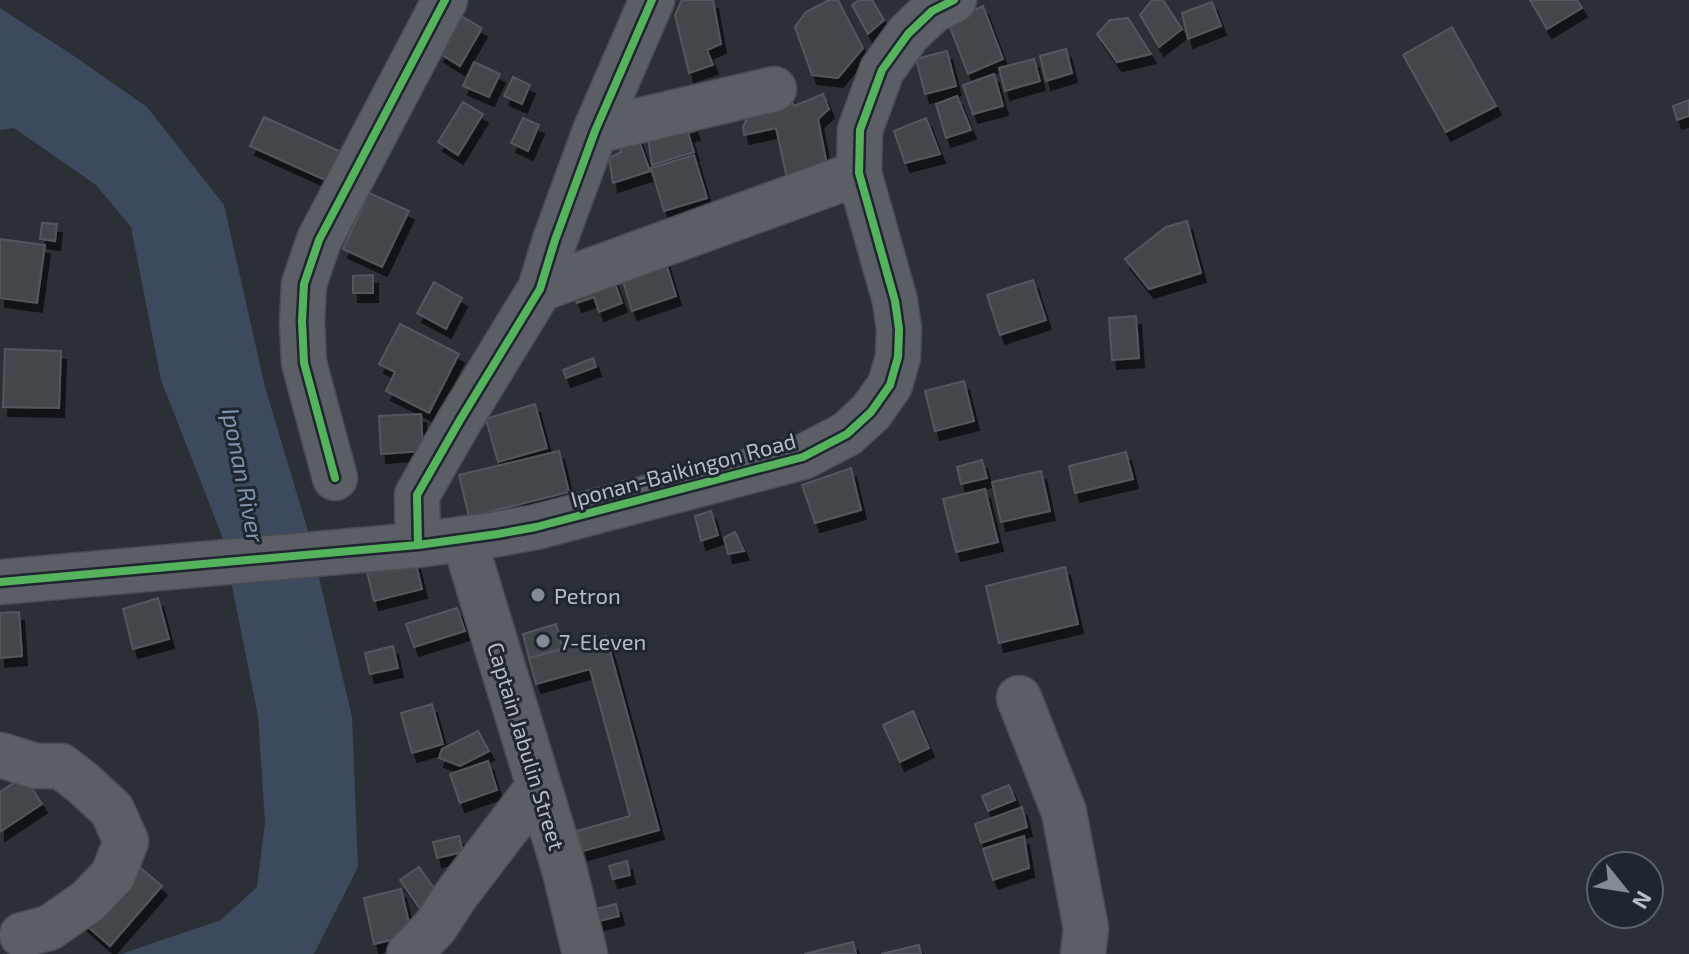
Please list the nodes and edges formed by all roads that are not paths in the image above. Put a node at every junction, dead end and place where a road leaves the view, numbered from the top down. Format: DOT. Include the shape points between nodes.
graph roads {
  1 [pos="445,0"];
  2 [pos="652,0"];
  3 [pos="954,0"];
  4 [pos="774,89"];
  5 [pos="595,131"];
  6 [pos="859,173"];
  7 [pos="540,289"];
  8 [pos="335,478"];
  9 [pos="464,539"];
  10 [pos="399,546"];
  11 [pos="0,582"];
  12 [pos="1019,698"];
  13 [pos="0,755"];
  14 [pos="539,786"];
  15 [pos="22,935"];
  16 [pos="409,954"];
  17 [pos="585,954"];
  18 [pos="1083,954"];
  1 -- 8 [label="street" via="319,240 304,284 304,363"];
  2 -- 5 [label="street"];
  3 -- 6 [label="street, Iponan-Baikingon Road" via="916,26 882,70 860,130"];
  4 -- 5 [label="street"];
  5 -- 7 [label="street"];
  6 -- 7 [label="street"];
  6 -- 9 [label="street, Iponan-Baikingon Road" via="899,329 890,385 871,412 847,434 803,457 536,527"];
  7 -- 10 [label="street" via="417,495"];
  9 -- 10 [label="street, Iponan-Baikingon Road"];
  9 -- 14 [label="street, Captain Jabulin Street"];
  10 -- 11 [label="street, Iponan-Baikingon Road"];
  12 -- 18 [label="street" via="1064,812 1086,929"];
  13 -- 15 [label="street" via="36,766 61,766 112,810 126,841 113,875 88,901 49,928"];
  14 -- 16 [label="street" via="435,927"];
  14 -- 17 [label="street, Captain Jabulin Street"];
}
